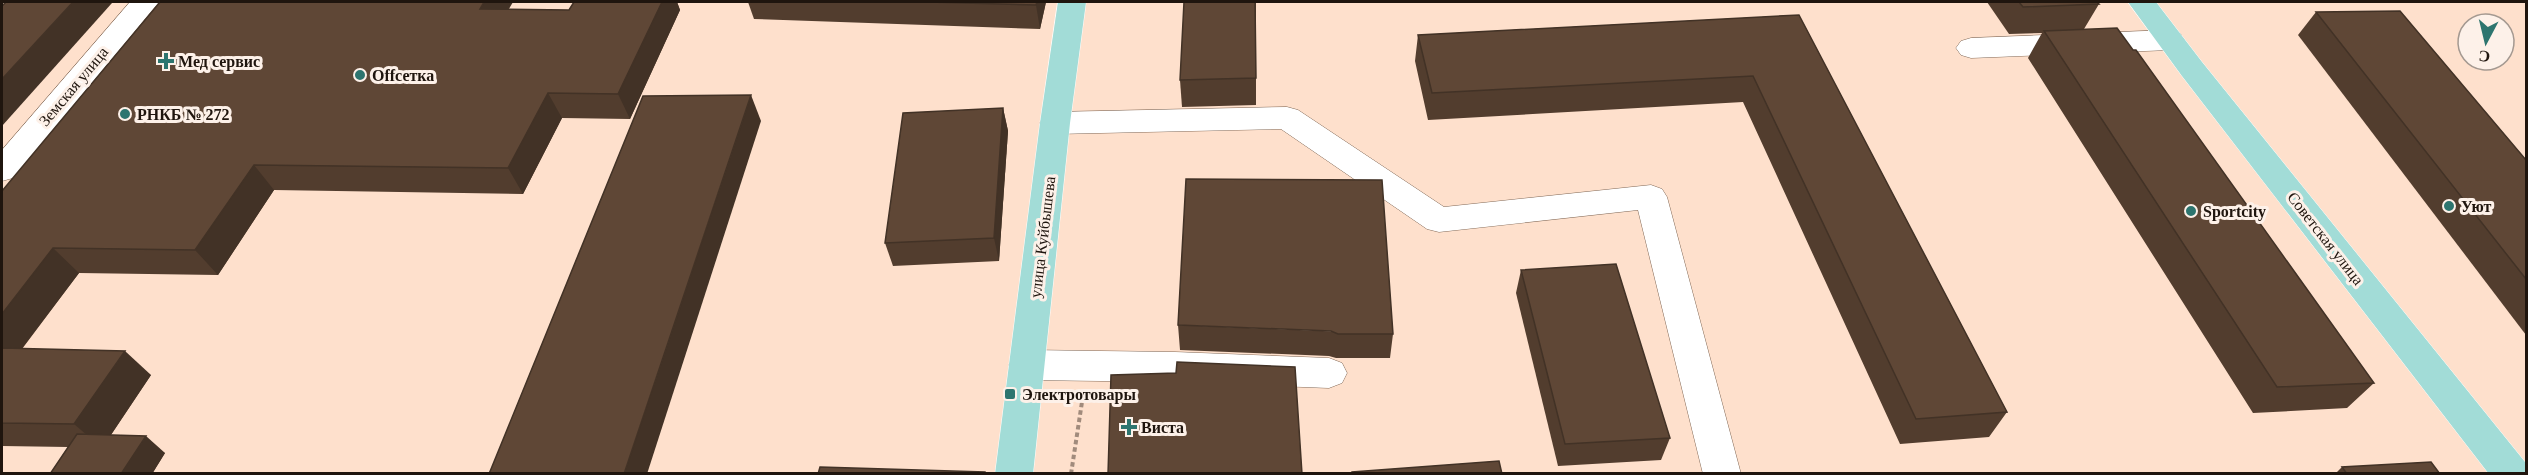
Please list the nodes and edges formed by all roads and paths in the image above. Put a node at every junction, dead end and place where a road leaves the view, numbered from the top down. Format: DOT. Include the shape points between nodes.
graph roads {
  1 [pos="1072,2"];
  2 [pos="2142,2"];
  3 [pos="155,18"];
  4 [pos="2170,40"];
  5 [pos="1971,48"];
  6 [pos="1055,123"];
  7 [pos="2,170"];
  8 [pos="1027,365"];
  9 [pos="1088,366"];
  10 [pos="1329,373"];
  11 [pos="1014,474"];
  12 [pos="1071,474"];
  13 [pos="1722,474"];
  14 [pos="2512,474"];
  1 -- 6 [label="main road, улица Куйбышева"];
  2 -- 4 [label="main road, Советская улица"];
  3 -- 7 [label="street, Земская улица"];
  4 -- 5 [label="street"];
  4 -- 14 [label="main road, Советская улица"];
  6 -- 8 [label="main road, улица Куйбышева"];
  6 -- 13 [label="street" via="1287,118 1438,220 1651,197"];
  8 -- 9 [label="street"];
  8 -- 11 [label="main road, улица Куйбышева"];
  9 -- 10 [label="street"];
  9 -- 12 [label="path"];
}
